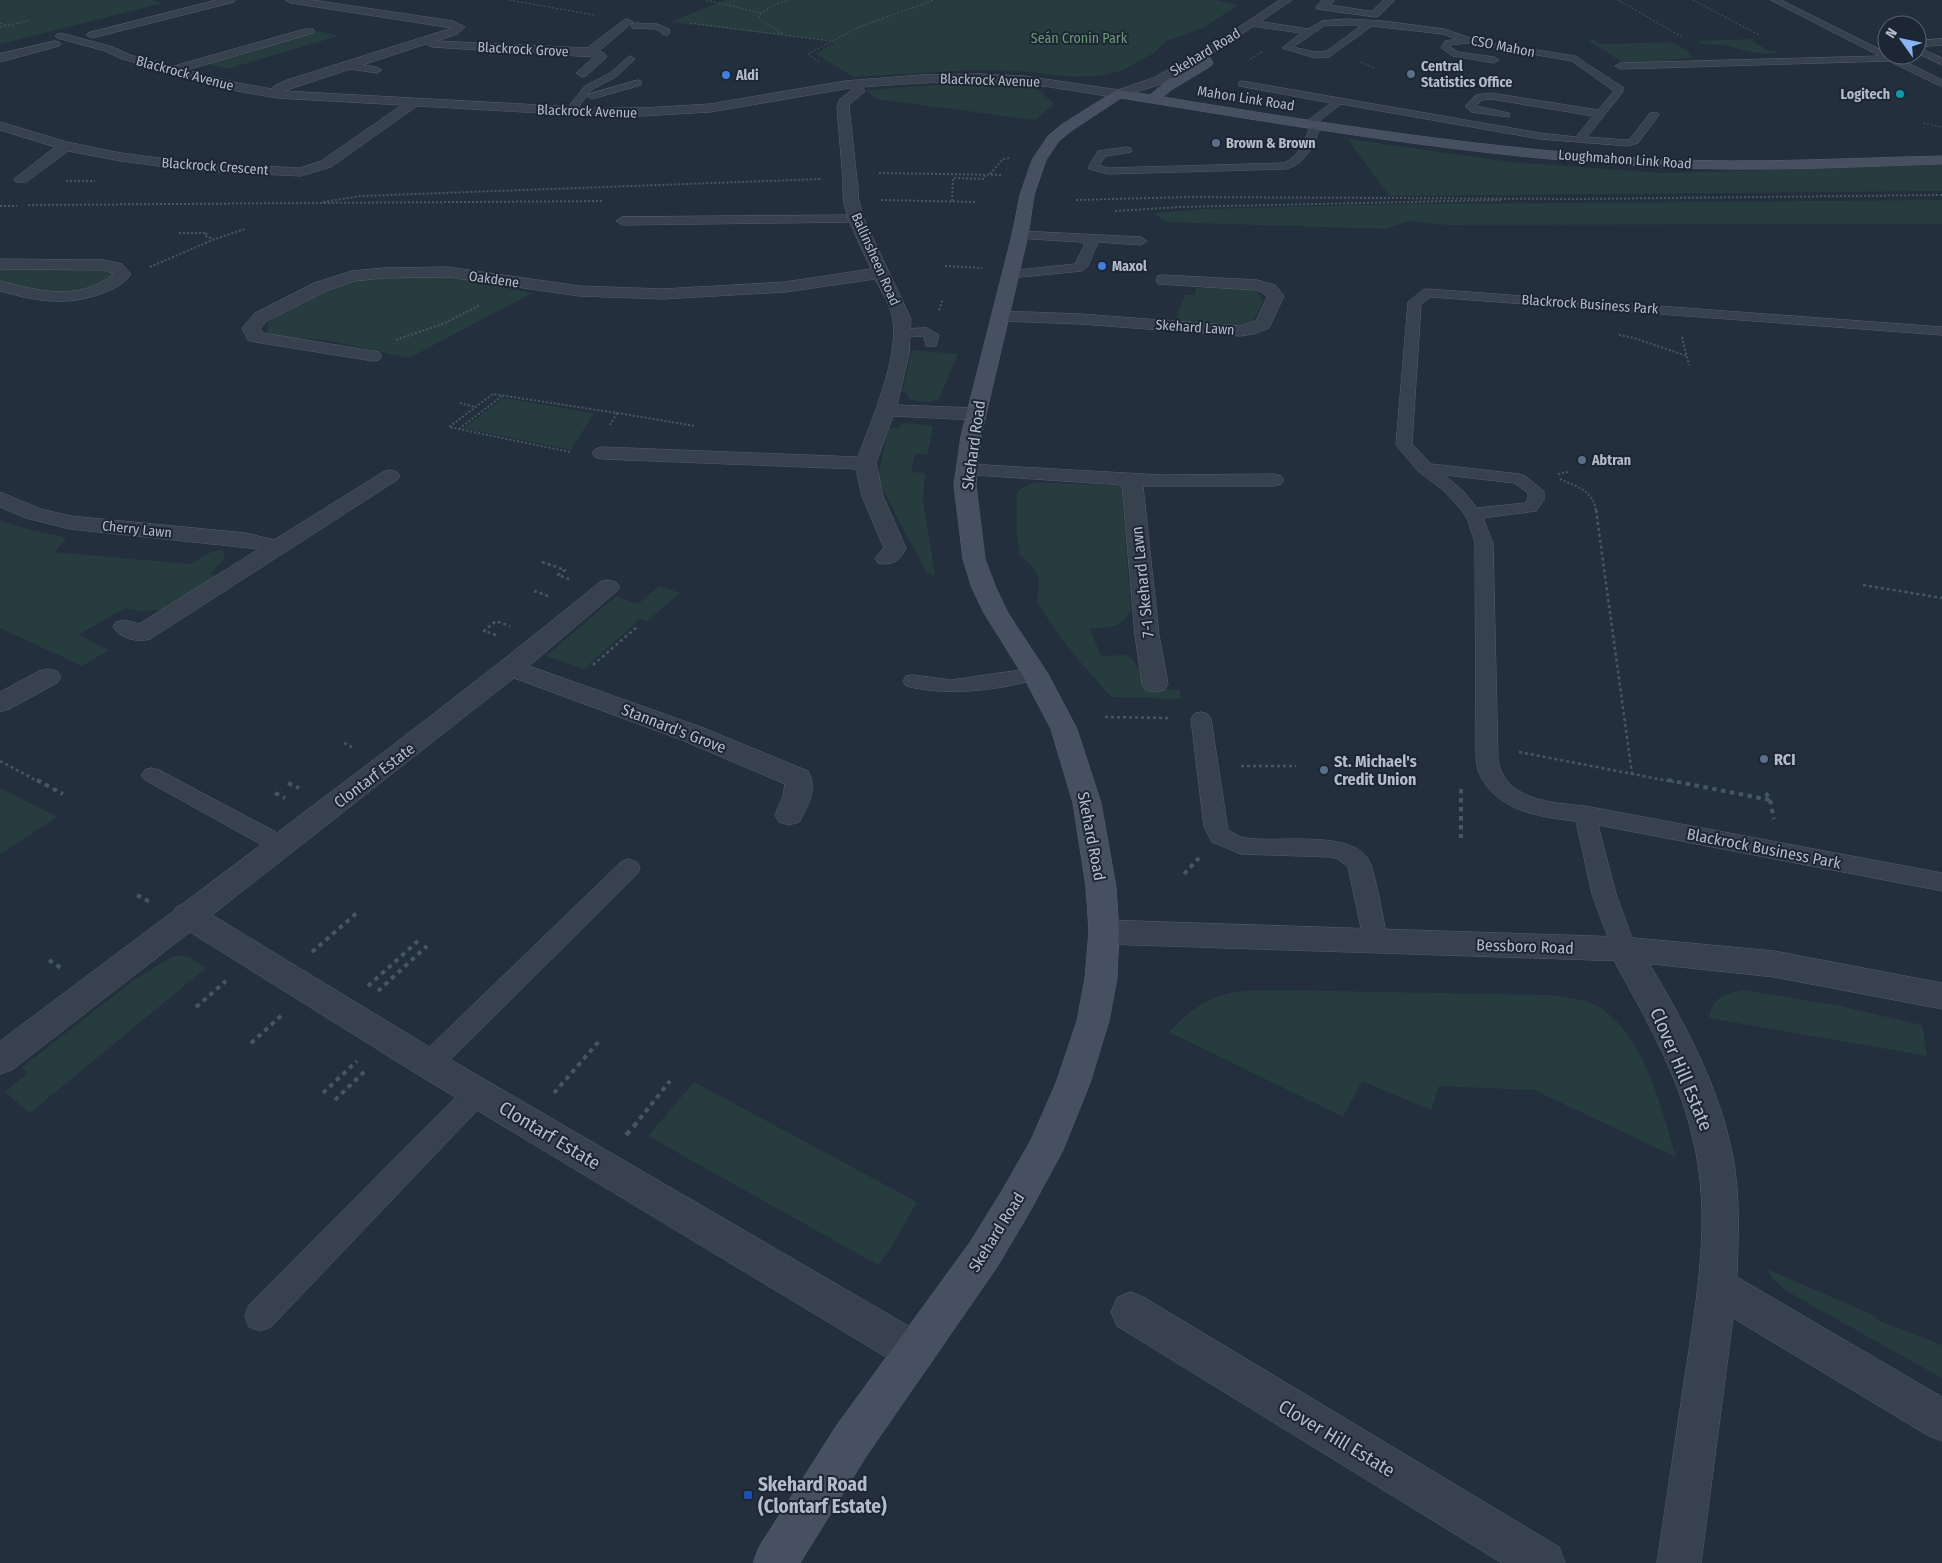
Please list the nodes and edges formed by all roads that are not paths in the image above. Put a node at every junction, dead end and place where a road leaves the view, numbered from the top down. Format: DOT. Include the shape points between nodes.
graph roads {
  1 [pos="230,0"];
  2 [pos="291,0"];
  3 [pos="1330,0"];
  4 [pos="1390,0"];
  5 [pos="1775,0"];
  6 [pos="1274,2"];
  7 [pos="1372,23"];
  8 [pos="1251,24"];
  9 [pos="635,26"];
  10 [pos="309,30"];
  11 [pos="618,30"];
  12 [pos="1309,32"];
  13 [pos="666,33"];
  14 [pos="92,35"];
  15 [pos="1213,35"];
  16 [pos="1468,40"];
  17 [pos="1942,42"];
  18 [pos="418,43"];
  19 [pos="1927,43"];
  20 [pos="1877,51"];
  21 [pos="590,52"];
  22 [pos="1927,54"];
  23 [pos="1204,55"];
  24 [pos="0,58"];
  25 [pos="1877,58"];
  26 [pos="630,59"];
  27 [pos="1505,62"];
  28 [pos="1942,62"];
  29 [pos="1905,65"];
  30 [pos="346,66"];
  31 [pos="1620,66"];
  32 [pos="174,70"];
  33 [pos="377,70"];
  34 [pos="1147,72"];
  35 [pos="582,73"];
  36 [pos="1582,74"];
  37 [pos="1605,78"];
  38 [pos="638,83"];
  39 [pos="853,84"];
  40 [pos="1242,84"];
  41 [pos="1942,84"];
  42 [pos="277,94"];
  43 [pos="1119,94"];
  44 [pos="1152,100"];
  45 [pos="1339,101"];
  46 [pos="413,103"];
  47 [pos="573,107"];
  48 [pos="1601,114"];
  49 [pos="1654,115"];
  50 [pos="1511,116"];
  51 [pos="1313,124"];
  52 [pos="0,126"];
  53 [pos="1579,140"];
  54 [pos="65,146"];
  55 [pos="1127,150"];
  56 [pos="1942,160"];
  57 [pos="200,167"];
  58 [pos="184,176"];
  59 [pos="21,179"];
  60 [pos="856,219"];
  61 [pos="622,221"];
  62 [pos="1020,235"];
  63 [pos="1082,238"];
  64 [pos="1141,241"];
  65 [pos="0,264"];
  66 [pos="880,273"];
  67 [pos="1011,274"];
  68 [pos="1164,280"];
  69 [pos="0,286"];
  70 [pos="1001,316"];
  71 [pos="1942,331"];
  72 [pos="903,333"];
  73 [pos="931,342"];
  74 [pos="365,354"];
  75 [pos="884,410"];
  76 [pos="976,414"];
  77 [pos="598,453"];
  78 [pos="866,463"];
  79 [pos="1424,468"];
  80 [pos="967,470"];
  81 [pos="390,476"];
  82 [pos="1132,479"];
  83 [pos="1274,480"];
  84 [pos="0,498"];
  85 [pos="1473,514"];
  86 [pos="277,549"];
  87 [pos="886,558"];
  88 [pos="608,587"];
  89 [pos="125,627"];
  90 [pos="511,668"];
  91 [pos="1035,674"];
  92 [pos="48,677"];
  93 [pos="913,681"];
  94 [pos="1155,684"];
  95 [pos="0,703"];
  96 [pos="1201,719"];
  97 [pos="152,775"];
  98 [pos="1585,814"];
  99 [pos="788,815"];
  100 [pos="281,845"];
  101 [pos="629,868"];
  102 [pos="1942,882"];
  103 [pos="187,916"];
  104 [pos="1104,932"];
  105 [pos="1376,942"];
  106 [pos="1624,949"];
  107 [pos="1942,996"];
  108 [pos="0,1060"];
  109 [pos="429,1064"];
  110 [pos="478,1092"];
  111 [pos="1718,1287"];
  112 [pos="1131,1312"];
  113 [pos="260,1316"];
  114 [pos="915,1352"];
  115 [pos="1942,1420"];
  116 [pos="775,1563"];
  117 [pos="1543,1563"];
  118 [pos="1679,1563"];
  1 -- 14 [label="street"];
  2 -- 18 [label="street, Blackrock Grove" via="459,27"];
  3 -- 4 [label="street" via="1321,7 1369,14 1375,14"];
  5 -- 20 [label="lane"];
  6 -- 8 [label="street, Skehard Road"];
  6 -- 15 [label="street, Skehard Road"];
  7 -- 12 [label="lane, CSO Mahon" via="1322,24"];
  7 -- 12 [label="lane" via="1329,54 1315,55 1286,48"];
  7 -- 16 [label="lane, CSO Mahon" via="1437,31"];
  8 -- 12 [label="lane, CSO Mahon"];
  8 -- 23 [label="street, Skehard Road"];
  9 -- 11 [label="street"];
  9 -- 11 [label="street"];
  9 -- 13 [label="lane" via="662,28"];
  10 -- 32 [label="street"];
  11 -- 21 [label="street"];
  16 -- 27 [label="lane" via="1448,43 1445,48 1456,54"];
  16 -- 37 [label="lane, CSO Mahon" via="1575,59"];
  17 -- 19 [label="lane"];
  18 -- 21 [label="street, Blackrock Grove"];
  18 -- 30 [label="street, Blackrock Grove"];
  21 -- 35 [label="street, Blackrock Grove" via="601,57"];
  22 -- 28 [label="lane"];
  23 -- 43 [label="street, Skehard Road" via="1153,84"];
  23 -- 44 [label="main road" via="1207,63"];
  24 -- 32 [label="street, Blackrock Avenue" via="58,40"];
  25 -- 31 [label="lane"];
  26 -- 47 [label="lane" via="608,78 588,88"];
  29 -- 41 [label="lane"];
  30 -- 33 [label="lane"];
  30 -- 42 [label="street, Blackrock Grove" via="282,87"];
  32 -- 42 [label="street, Blackrock Avenue"];
  34 -- 43 [label="street, Skehard Road"];
  36 -- 37 [label="lane"];
  37 -- 48 [label="lane, CSO Mahon" via="1619,91"];
  38 -- 47 [label="lane"];
  39 -- 43 [label="street, Blackrock Avenue" via="929,78 1001,79"];
  39 -- 47 [label="street, Blackrock Avenue" via="703,108 631,113"];
  39 -- 60 [label="street, Ballinsheen Road, bridge" via="858,91 844,102 843,108 850,200"];
  40 -- 45 [label="lane"];
  42 -- 46 [label="street, Blackrock Avenue"];
  43 -- 44 [label="main road, Mahon Link Road"];
  43 -- 62 [label="main road, Skehard Road" via="1066,128 1047,146 1038,160 1026,195"];
  44 -- 51 [label="main road, Mahon Link Road"];
  45 -- 51 [label="lane"];
  45 -- 53 [label="lane"];
  46 -- 47 [label="street, Blackrock Avenue"];
  46 -- 57 [label="street, Blackrock Crescent" via="326,164 310,171"];
  48 -- 50 [label="lane" via="1491,96 1479,97 1470,106 1482,112"];
  48 -- 53 [label="lane, CSO Mahon" via="1584,129"];
  49 -- 53 [label="lane" via="1634,141"];
  51 -- 55 [label="lane" via="1308,147 1295,162 1286,166 1108,171 1093,167 1102,153"];
  51 -- 56 [label="main road, Loughmahon Link Road" via="1535,153 1652,162 1729,164"];
  52 -- 54 [label="street, Blackrock Crescent"];
  54 -- 57 [label="street, Blackrock Crescent"];
  54 -- 59 [label="street"];
  57 -- 58 [label="street"];
  60 -- 61 [label="lane"];
  60 -- 66 [label="street, Ballinsheen Road"];
  62 -- 63 [label="lane"];
  62 -- 67 [label="main road, Skehard Road"];
  63 -- 64 [label="lane"];
  63 -- 67 [label="lane" via="1092,242 1082,266"];
  65 -- 69 [label="street" via="105,265 116,267 123,274 96,290 62,299 40,297"];
  66 -- 72 [label="street, Ballinsheen Road" via="900,313"];
  66 -- 74 [label="street, Oakdene" via="763,290 663,294 599,293 433,272 352,276 320,287 261,317 251,328 254,336 261,338"];
  67 -- 70 [label="main road, Skehard Road"];
  68 -- 70 [label="street, Skehard Lawn" via="1187,286 1257,285 1269,289 1276,296 1263,324 1248,330"];
  70 -- 76 [label="main road, Skehard Road"];
  71 -- 79 [label="lane, Blackrock Business Park" via="1428,293 1415,302 1404,445"];
  72 -- 73 [label="lane" via="927,332 932,335"];
  72 -- 75 [label="street, Ballinsheen Road" via="896,372"];
  75 -- 76 [label="street"];
  75 -- 78 [label="street, Ballinsheen Road"];
  76 -- 80 [label="main road, Skehard Road"];
  77 -- 78 [label="street"];
  78 -- 87 [label="street, Ballinsheen Road" via="871,492 895,548"];
  79 -- 85 [label="lane, Blackrock Business Park" via="1459,497"];
  79 -- 85 [label="lane" via="1509,476 1536,491 1536,500 1530,507"];
  80 -- 82 [label="street"];
  80 -- 91 [label="main road, Skehard Road" via="964,485 974,559 996,613"];
  81 -- 86 [label="street"];
  82 -- 83 [label="street"];
  82 -- 94 [label="street, 7-1 Skehard Lawn"];
  84 -- 86 [label="street, Cherry Lawn" via="35,514 60,520 246,540"];
  85 -- 98 [label="lane, Blackrock Business Park" via="1484,543 1486,746 1490,773 1502,789 1520,801 1541,810"];
  86 -- 89 [label="street" via="141,634"];
  88 -- 90 [label="street, Clontarf Estate"];
  90 -- 99 [label="street, Stannard's Grove" via="675,728 798,778 798,791"];
  90 -- 100 [label="street, Clontarf Estate"];
  91 -- 93 [label="lane" via="951,686"];
  91 -- 104 [label="main road, Skehard Road" via="1064,729 1088,803 1101,887"];
  92 -- 95 [label="street"];
  96 -- 105 [label="lane" via="1215,827 1220,836 1241,846 1342,851 1359,863"];
  97 -- 100 [label="lane"];
  98 -- 102 [label="lane, Blackrock Business Park"];
  98 -- 106 [label="lane" via="1604,894"];
  100 -- 103 [label="street, Clontarf Estate"];
  101 -- 109 [label="lane"];
  103 -- 108 [label="street, Clontarf Estate"];
  103 -- 109 [label="street, Clontarf Estate"];
  104 -- 105 [label="street, Bessboro Road"];
  104 -- 114 [label="main road, Skehard Road" via="1101,978 1093,1021 1073,1083 1045,1150 984,1254"];
  105 -- 106 [label="street, Bessboro Road"];
  106 -- 107 [label="street, Bessboro Road" via="1774,964"];
  106 -- 111 [label="street, Clover Hill Estate" via="1671,1034 1710,1135 1717,1171"];
  109 -- 110 [label="street, Clontarf Estate"];
  110 -- 113 [label="lane"];
  110 -- 114 [label="street, Clontarf Estate"];
  111 -- 115 [label="street"];
  111 -- 118 [label="street, Clover Hill Estate"];
  112 -- 117 [label="street, Clover Hill Estate"];
  114 -- 116 [label="main road, Skehard Road" via="852,1440"];
}
